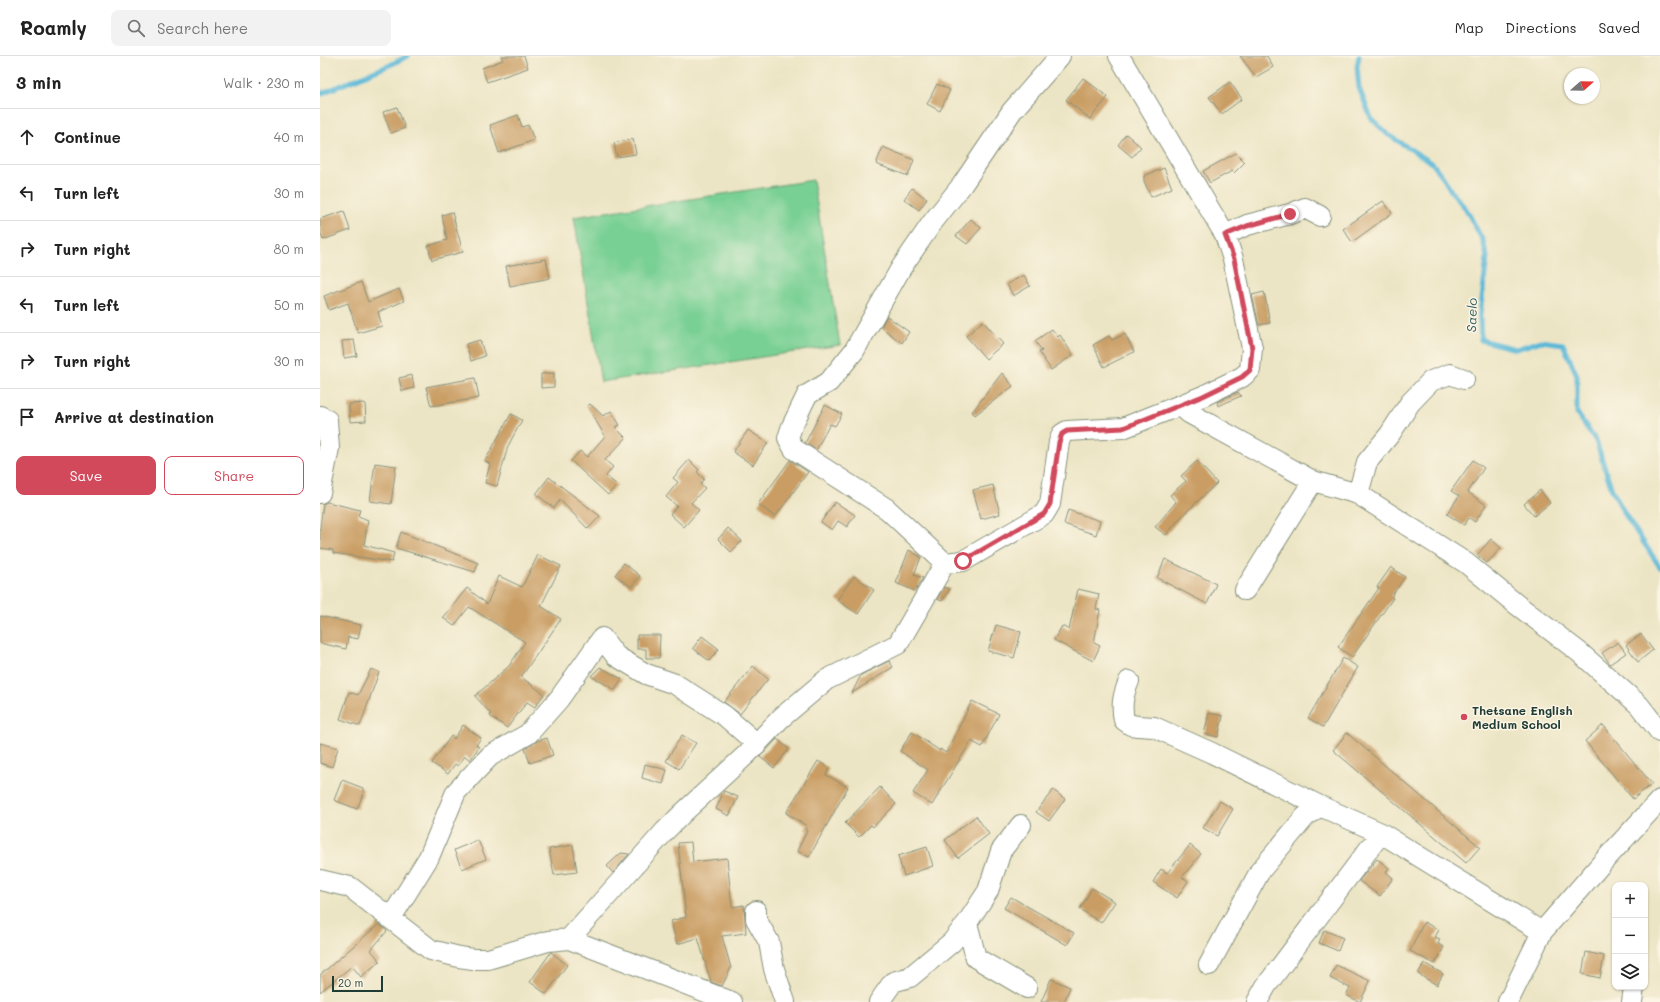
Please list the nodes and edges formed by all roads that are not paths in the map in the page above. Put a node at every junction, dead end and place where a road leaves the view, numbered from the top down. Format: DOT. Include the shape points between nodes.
graph roads {
  1 [pos="1060,56"];
  2 [pos="1118,56"];
  3 [pos="1320,216"];
  4 [pos="1225,235"];
  5 [pos="1464,379"];
  6 [pos="1180,405"];
  7 [pos="320,416"];
  8 [pos="1313,481"];
  9 [pos="320,493"];
  10 [pos="1358,494"];
  11 [pos="945,563"];
  12 [pos="1245,590"];
  13 [pos="1129,681"];
  14 [pos="1660,732"];
  15 [pos="757,744"];
  16 [pos="1660,800"];
  17 [pos="1320,806"];
  18 [pos="1021,825"];
  19 [pos="1381,833"];
  20 [pos="320,880"];
  21 [pos="756,912"];
  22 [pos="391,918"];
  23 [pos="967,923"];
  24 [pos="1542,932"];
  25 [pos="568,939"];
  26 [pos="1209,965"];
  27 [pos="1027,988"];
  28 [pos="1634,990"];
  29 [pos="732,1002"];
  30 [pos="785,1002"];
  31 [pos="879,1002"];
  32 [pos="1257,1002"];
  33 [pos="1508,1002"];
  34 [pos="1632,1002"];
  1 -- 11 [label="street" via="1012,111 962,185 932,222 901,268 854,351 829,382 807,394 788,438 794,449 887,509"];
  2 -- 4 [label="street"];
  3 -- 4 [label="street" via="1305,208"];
  4 -- 6 [label="street" via="1234,259 1252,348 1250,370 1242,377 1210,393"];
  5 -- 10 [label="street" via="1450,374 1431,381 1410,403 1390,434 1367,462"];
  6 -- 8 [label="street" via="1189,413"];
  6 -- 11 [label="street" via="1123,428 1067,431 1062,434 1050,504 1044,514 963,561"];
  7 -- 9 [label="street" via="327,420 329,448"];
  8 -- 10 [label="street"];
  8 -- 12 [label="street"];
  10 -- 14 [label="street" via="1466,563 1579,652 1639,705"];
  11 -- 15 [label="street" via="898,644 826,680 781,718"];
  13 -- 17 [label="street" via="1122,698 1122,710 1124,720 1131,725 1154,727"];
  15 -- 22 [label="street" via="725,716 675,684 646,674 616,656 602,638 559,699 528,734 490,756 456,792 429,857"];
  15 -- 25 [label="street" via="665,831"];
  16 -- 24 [label="street"];
  17 -- 19 [label="street"];
  17 -- 26 [label="street" via="1305,817 1260,871"];
  18 -- 23 [label="street" via="1001,851 988,891"];
  19 -- 24 [label="street"];
  19 -- 32 [label="street" via="1266,986"];
  20 -- 22 [label="street" via="350,887"];
  21 -- 30 [label="street" via="756,919 769,942 774,969"];
  22 -- 25 [label="street" via="431,950 473,959 488,959 548,941"];
  23 -- 27 [label="street" via="976,958"];
  23 -- 31 [label="street" via="952,942 915,973 894,982"];
  24 -- 33 [label="street"];
  25 -- 29 [label="street"];
  28 -- 34 [label="street"];
}
